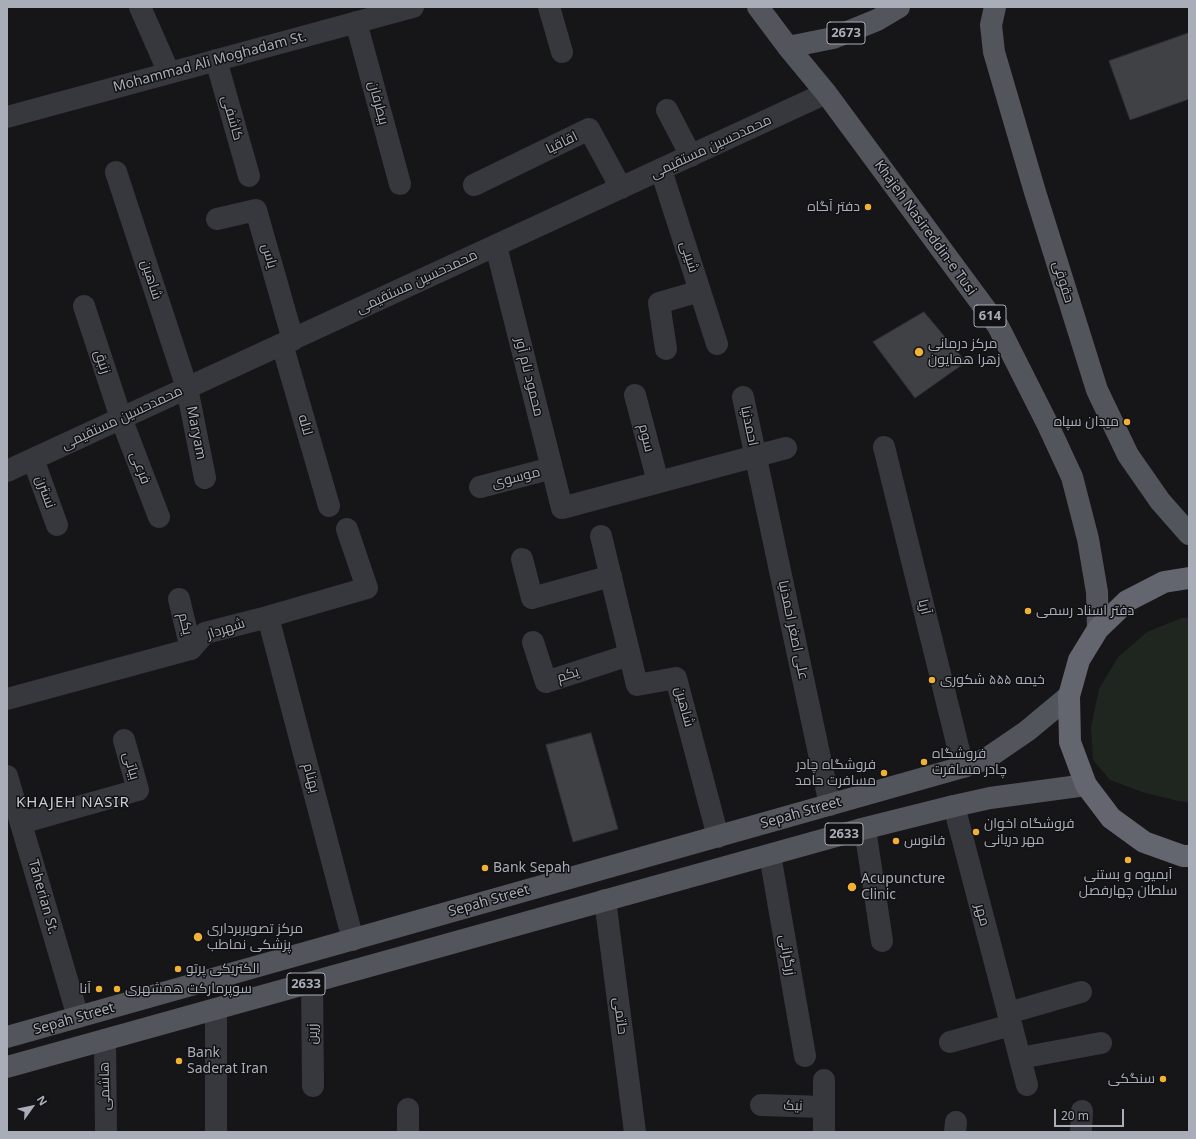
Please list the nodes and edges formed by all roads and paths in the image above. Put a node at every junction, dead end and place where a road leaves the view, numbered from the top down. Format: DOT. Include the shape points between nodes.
graph roads {
  1 [pos="140,7"];
  2 [pos="413,7"];
  3 [pos="549,7"];
  4 [pos="758,7"];
  5 [pos="899,7"];
  6 [pos="996,7"];
  7 [pos="362,16"];
  8 [pos="788,48"];
  9 [pos="562,52"];
  10 [pos="216,60"];
  11 [pos="169,73"];
  12 [pos="826,93"];
  13 [pos="667,110"];
  14 [pos="7,117"];
  15 [pos="691,156"];
  16 [pos="661,170"];
  17 [pos="116,172"];
  18 [pos="249,176"];
  19 [pos="400,184"];
  20 [pos="474,185"];
  21 [pos="621,188"];
  22 [pos="218,219"];
  23 [pos="496,246"];
  24 [pos="700,291"];
  25 [pos="84,306"];
  26 [pos="287,342"];
  27 [pos="717,344"];
  28 [pos="666,349"];
  29 [pos="187,388"];
  30 [pos="635,395"];
  31 [pos="743,397"];
  32 [pos="121,418"];
  33 [pos="884,447"];
  34 [pos="786,448"];
  35 [pos="755,456"];
  36 [pos="33,459"];
  37 [pos="552,468"];
  38 [pos="7,471"];
  39 [pos="205,478"];
  40 [pos="658,482"];
  41 [pos="480,487"];
  42 [pos="329,506"];
  43 [pos="159,517"];
  44 [pos="57,525"];
  45 [pos="347,529"];
  46 [pos="1189,534"];
  47 [pos="601,536"];
  48 [pos="522,559"];
  49 [pos="611,576"];
  50 [pos="1189,578"];
  51 [pos="179,599"];
  52 [pos="268,617"];
  53 [pos="1098,629"];
  54 [pos="533,642"];
  55 [pos="191,649"];
  56 [pos="629,654"];
  57 [pos="1069,696"];
  58 [pos="7,699"];
  59 [pos="124,740"];
  60 [pos="963,767"];
  61 [pos="7,776"];
  62 [pos="1086,785"];
  63 [pos="830,805"];
  64 [pos="954,806"];
  65 [pos="21,823"];
  66 [pos="865,828"];
  67 [pos="718,837"];
  68 [pos="770,855"];
  69 [pos="1189,856"];
  70 [pos="606,900"];
  71 [pos="353,940"];
  72 [pos="882,941"];
  73 [pos="312,982"];
  74 [pos="1081,992"];
  75 [pos="216,1009"];
  76 [pos="78,1017"];
  77 [pos="1010,1019"];
  78 [pos="7,1037"];
  79 [pos="105,1040"];
  80 [pos="950,1042"];
  81 [pos="1101,1043"];
  82 [pos="805,1056"];
  83 [pos="1020,1058"];
  84 [pos="7,1067"];
  85 [pos="824,1080"];
  86 [pos="1027,1085"];
  87 [pos="313,1086"];
  88 [pos="762,1105"];
  89 [pos="824,1107"];
  90 [pos="408,1109"];
  91 [pos="106,1132"];
  92 [pos="216,1132"];
  93 [pos="408,1132"];
  94 [pos="635,1132"];
  95 [pos="824,1132"];
  1 -- 11 [label="street"];
  2 -- 7 [label="street, Mohammad Ali Moghadam St."];
  3 -- 9 [label="street"];
  4 -- 8 [label="main road, Khajeh Nasireddin-e Tusi / 614"];
  5 -- 8 [label="main road, 2673" via="877,20 834,38"];
  6 -- 46 [label="main road, حقوقی" via="992,25 994,52 1096,390 1128,455 1160,501"];
  7 -- 10 [label="street, Mohammad Ali Moghadam St."];
  7 -- 19 [label="street, بیطرفان"];
  8 -- 12 [label="main road, Khajeh Nasireddin-e Tusi / 614"];
  10 -- 11 [label="street, Mohammad Ali Moghadam St."];
  10 -- 18 [label="street, کاشفی"];
  11 -- 14 [label="street, Mohammad Ali Moghadam St."];
  12 -- 15 [label="street, محمدحسین مستقیمی"];
  12 -- 53 [label="main road, Khajeh Nasireddin-e Tusi / 614" via="998,326 1072,478 1094,569"];
  13 -- 15 [label="street"];
  15 -- 16 [label="street, محمدحسین مستقیمی"];
  16 -- 21 [label="street, محمدحسین مستقیمی"];
  16 -- 24 [label="street, شیبی"];
  17 -- 29 [label="street, شاهین"];
  20 -- 21 [label="street, اقاقیا" via="589,129"];
  21 -- 23 [label="street, محمدحسین مستقیمی"];
  22 -- 26 [label="street, یاس" via="256,210"];
  23 -- 26 [label="street, محمدحسین مستقیمی"];
  23 -- 37 [label="street, محمود نام آور"];
  24 -- 27 [label="street, شیبی"];
  24 -- 28 [label="street" via="659,304"];
  25 -- 32 [label="street, زنبق"];
  26 -- 29 [label="street, محمدحسین مستقیمی"];
  26 -- 42 [label="street, لاله"];
  29 -- 32 [label="street, محمدحسین مستقیمی"];
  29 -- 39 [label="street, Maryam"];
  30 -- 40 [label="street, سوم"];
  31 -- 35 [label="street, احمدنیا"];
  32 -- 36 [label="street, محمدحسین مستقیمی"];
  32 -- 43 [label="street, فرعی"];
  33 -- 60 [label="street, آریا"];
  34 -- 35 [label="street"];
  35 -- 40 [label="street"];
  35 -- 63 [label="street, علی اصغر احمدنیا"];
  36 -- 38 [label="street, محمدحسین مستقیمی"];
  36 -- 44 [label="street, نسترن"];
  37 -- 40 [label="street, محمود نام آور" via="562,508"];
  37 -- 41 [label="street, موسوی"];
  45 -- 52 [label="street, شهردار" via="367,588"];
  47 -- 49 [label="street, شاهین"];
  48 -- 49 [label="street" via="532,598"];
  49 -- 56 [label="street, شاهین"];
  50 -- 53 [label="highway" via="1164,582 1128,601"];
  51 -- 55 [label="street, یکم"];
  52 -- 55 [label="street, شهردار" via="205,633"];
  52 -- 71 [label="street, بهنام"];
  53 -- 57 [label="highway" via="1079,660"];
  54 -- 56 [label="street, یکم" via="546,682"];
  55 -- 58 [label="street, شهردار"];
  56 -- 67 [label="street, شاهین" via="636,685 676,678"];
  57 -- 60 [label="main road, Sepah Street / 2633" via="1027,731 986,759"];
  57 -- 62 [label="highway" via="1070,742"];
  59 -- 65 [label="street, بیاتی" via="138,790"];
  60 -- 63 [label="main road, Sepah Street / 2633"];
  61 -- 65 [label="street, Taherian St."];
  62 -- 64 [label="main road, Sepah Street / 2633" via="990,798"];
  62 -- 69 [label="highway" via="1111,818 1144,842"];
  63 -- 67 [label="main road, Sepah Street / 2633"];
  64 -- 66 [label="main road, Sepah Street / 2633"];
  64 -- 77 [label="street, مهر"];
  65 -- 76 [label="street, Taherian St."];
  66 -- 68 [label="main road, Sepah Street / 2633"];
  66 -- 72 [label="street"];
  67 -- 71 [label="main road, Sepah Street / 2633"];
  68 -- 70 [label="main road, Sepah Street / 2633"];
  68 -- 82 [label="street, زرگرانی"];
  70 -- 73 [label="main road, Sepah Street / 2633"];
  70 -- 94 [label="street, حاتمی"];
  71 -- 76 [label="main road, Sepah Street / 2633"];
  73 -- 75 [label="main road, Sepah Street / 2633"];
  73 -- 87 [label="street, زرین"];
  74 -- 77 [label="street"];
  75 -- 79 [label="main road, Sepah Street / 2633"];
  75 -- 92 [label="street"];
  76 -- 78 [label="main road, Sepah Street / 2633"];
  77 -- 80 [label="street"];
  77 -- 83 [label="street, مهر"];
  79 -- 84 [label="main road, Sepah Street / 2633"];
  79 -- 91 [label="street, هاشمی"];
  81 -- 83 [label="street"];
  83 -- 86 [label="street, مهر"];
  85 -- 89 [label="street"];
  88 -- 89 [label="street, نیک"];
  89 -- 95 [label="street"];
  90 -- 93 [label="street"];
}
